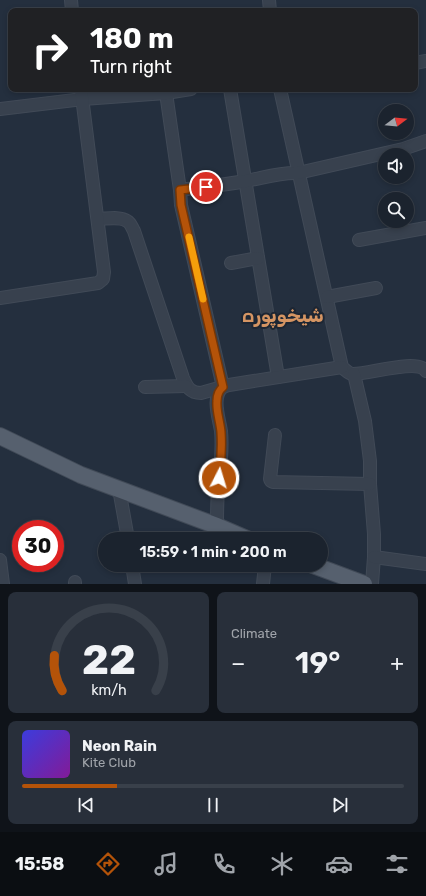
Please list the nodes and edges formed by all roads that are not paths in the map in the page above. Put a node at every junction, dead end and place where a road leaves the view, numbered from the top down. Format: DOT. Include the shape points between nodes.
graph roads {
  1 [pos="172,92"];
  2 [pos="230,92"];
  3 [pos="281,92"];
  4 [pos="166,93"];
  5 [pos="82,94"];
  6 [pos="0,109"];
  7 [pos="426,141"];
  8 [pos="298,173"];
  9 [pos="245,181"];
  10 [pos="180,190"];
  11 [pos="98,219"];
  12 [pos="426,228"];
  13 [pos="359,240"];
  14 [pos="258,258"];
  15 [pos="231,263"];
  16 [pos="376,288"];
  17 [pos="327,297"];
  18 [pos="0,298"];
  19 [pos="342,367"];
  20 [pos="426,371"];
  21 [pos="354,374"];
  22 [pos="278,377"];
  23 [pos="186,386"];
  24 [pos="145,387"];
  25 [pos="223,387"];
  26 [pos="275,434"];
  27 [pos="0,436"];
  28 [pos="370,484"];
  29 [pos="119,489"];
  30 [pos="217,526"];
  31 [pos="127,532"];
  32 [pos="231,532"];
  33 [pos="374,557"];
  34 [pos="0,560"];
  35 [pos="426,564"];
  36 [pos="328,571"];
  37 [pos="133,572"];
  38 [pos="264,572"];
  39 [pos="4,584"];
  40 [pos="135,584"];
  41 [pos="262,584"];
  42 [pos="364,584"];
  43 [pos="372,584"];
  1 -- 4 [label="street"];
  2 -- 9 [label="street"];
  3 -- 8 [label="street"];
  4 -- 5 [label="street"];
  4 -- 10 [label="street"];
  5 -- 6 [label="street"];
  5 -- 11 [label="street"];
  7 -- 8 [label="street" via="403,149"];
  8 -- 9 [label="street" via="291,172"];
  8 -- 17 [label="street"];
  9 -- 10 [label="street"];
  9 -- 14 [label="street"];
  10 -- 25 [label="street" via="181,205"];
  11 -- 18 [label="street" via="104,272 101,281"];
  11 -- 23 [label="street" via="121,219 131,224"];
  12 -- 13 [label="street"];
  14 -- 15 [label="street"];
  14 -- 22 [label="street"];
  16 -- 17 [label="street"];
  17 -- 19 [label="street"];
  19 -- 21 [label="street"];
  19 -- 22 [label="street"];
  20 -- 21 [label="street" via="423,367 416,366"];
  21 -- 28 [label="street" via="365,421"];
  22 -- 25 [label="street"];
  23 -- 24 [label="street"];
  23 -- 25 [label="street" via="196,393"];
  25 -- 30 [label="street" via="218,392 216,405 221,432"];
  26 -- 28 [label="street" via="271,481"];
  27 -- 29 [label="main road" via="81,475"];
  28 -- 33 [label="street"];
  29 -- 30 [label="main road"];
  29 -- 31 [label="street"];
  30 -- 32 [label="main road"];
  33 -- 35 [label="street"];
  33 -- 43 [label="street"];
  34 -- 39 [label="street"];
  36 -- 42 [label="main road"];
  37 -- 40 [label="street"];
  38 -- 41 [label="street"];
}
